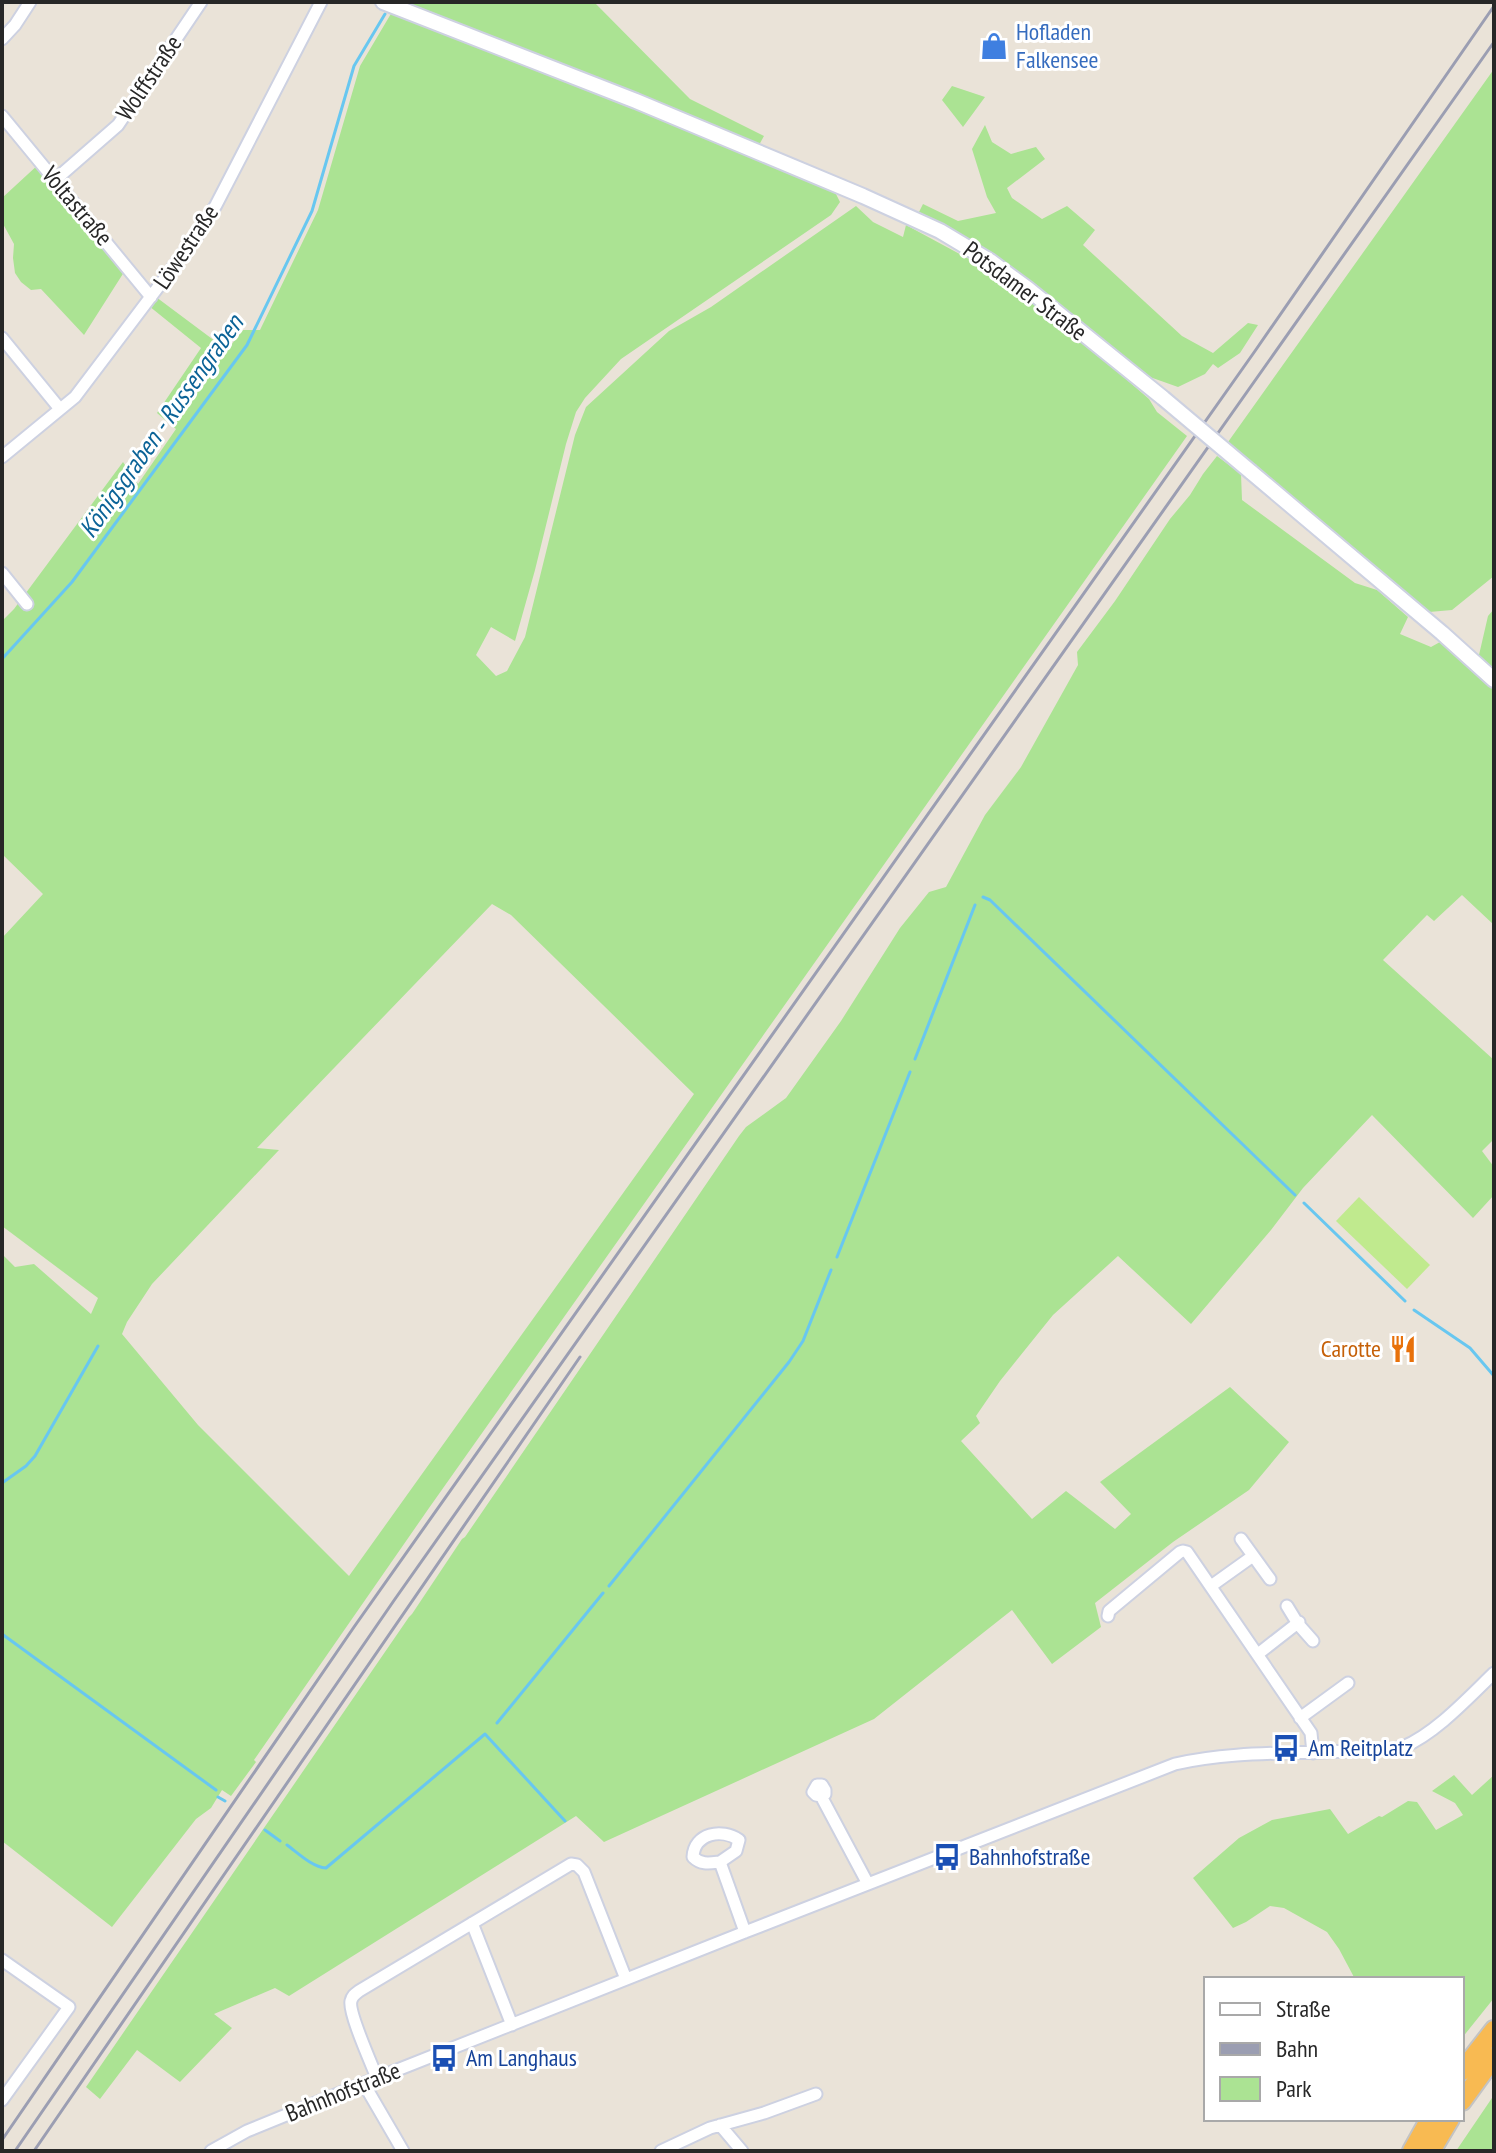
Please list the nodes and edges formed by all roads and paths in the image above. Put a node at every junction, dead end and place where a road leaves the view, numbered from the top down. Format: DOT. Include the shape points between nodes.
graph roads {
  1 [pos="30,2"];
  2 [pos="201,2"];
  3 [pos="321,2"];
  4 [pos="383,2"];
  5 [pos="2,39"];
  6 [pos="2,116"];
  7 [pos="55,180"];
  8 [pos="151,297"];
  9 [pos="2,338"];
  10 [pos="60,409"];
  11 [pos="2,457"];
  12 [pos="2,573"];
  13 [pos="27,604"];
  14 [pos="1494,680"];
  15 [pos="1241,1539"];
  16 [pos="1253,1556"];
  17 [pos="1270,1579"];
  18 [pos="1211,1586"];
  19 [pos="1287,1606"];
  20 [pos="1108,1616"];
  21 [pos="1299,1623"];
  22 [pos="1313,1641"];
  23 [pos="1258,1654"];
  24 [pos="1494,1673"];
  25 [pos="1348,1683"];
  26 [pos="1300,1718"];
  27 [pos="1313,1753"];
  28 [pos="821,1796"];
  29 [pos="720,1862"];
  30 [pos="868,1884"];
  31 [pos="472,1923"];
  32 [pos="745,1932"];
  33 [pos="2,1960"];
  34 [pos="626,1979"];
  35 [pos="512,2025"];
  36 [pos="1494,2030"];
  37 [pos="1494,2057"];
  38 [pos="1464,2068"];
  39 [pos="377,2078"];
  40 [pos="364,2084"];
  41 [pos="816,2094"];
  42 [pos="1464,2098"];
  43 [pos="2,2100"];
  44 [pos="1429,2121"];
  45 [pos="1449,2121"];
  46 [pos="720,2125"];
  47 [pos="211,2151"];
  48 [pos="403,2151"];
  49 [pos="661,2151"];
  50 [pos="742,2151"];
  51 [pos="1412,2151"];
  52 [pos="1431,2151"];
  1 -- 5 [label="street"];
  2 -- 7 [label="street, Wolffstraße" via="118,125"];
  3 -- 8 [label="street, Löwestraße" via="216,205"];
  4 -- 14 [label="street, Potsdamer Straße, bridge" via="863,196 990,261 1163,398"];
  6 -- 7 [label="street, Voltastraße"];
  7 -- 8 [label="street, Voltastraße"];
  8 -- 10 [label="street, Löwestraße" via="75,397"];
  9 -- 10 [label="street"];
  10 -- 11 [label="street, Löwestraße"];
  12 -- 13 [label="street"];
  15 -- 16 [label="street"];
  16 -- 17 [label="street"];
  16 -- 18 [label="street"];
  18 -- 20 [label="street" via="1183,1551"];
  18 -- 23 [label="street"];
  19 -- 21 [label="street"];
  21 -- 22 [label="street"];
  21 -- 23 [label="street"];
  23 -- 26 [label="street"];
  24 -- 27 [label="street, Bahnhofstraße" via="1410,1744"];
  25 -- 26 [label="street"];
  26 -- 27 [label="street" via="1311,1733"];
  27 -- 30 [label="street, Bahnhofstraße" via="1175,1764"];
  28 -- 30 [label="street"];
  29 -- 32 [label="street"];
  30 -- 32 [label="street, Bahnhofstraße"];
  31 -- 34 [label="street" via="561,1869 577,1865"];
  31 -- 35 [label="street"];
  31 -- 39 [label="street" via="352,1997"];
  32 -- 34 [label="street, Bahnhofstraße"];
  33 -- 43 [label="street" via="69,2007"];
  34 -- 35 [label="street, Bahnhofstraße"];
  35 -- 39 [label="street, Bahnhofstraße"];
  36 -- 38 [label="highway"];
  37 -- 42 [label="highway"];
  39 -- 40 [label="street, Bahnhofstraße"];
  40 -- 47 [label="street, Bahnhofstraße"];
  40 -- 48 [label="street"];
  41 -- 46 [label="street"];
  44 -- 51 [label="highway"];
  45 -- 52 [label="highway"];
  46 -- 49 [label="street"];
  46 -- 50 [label="street"];
}
